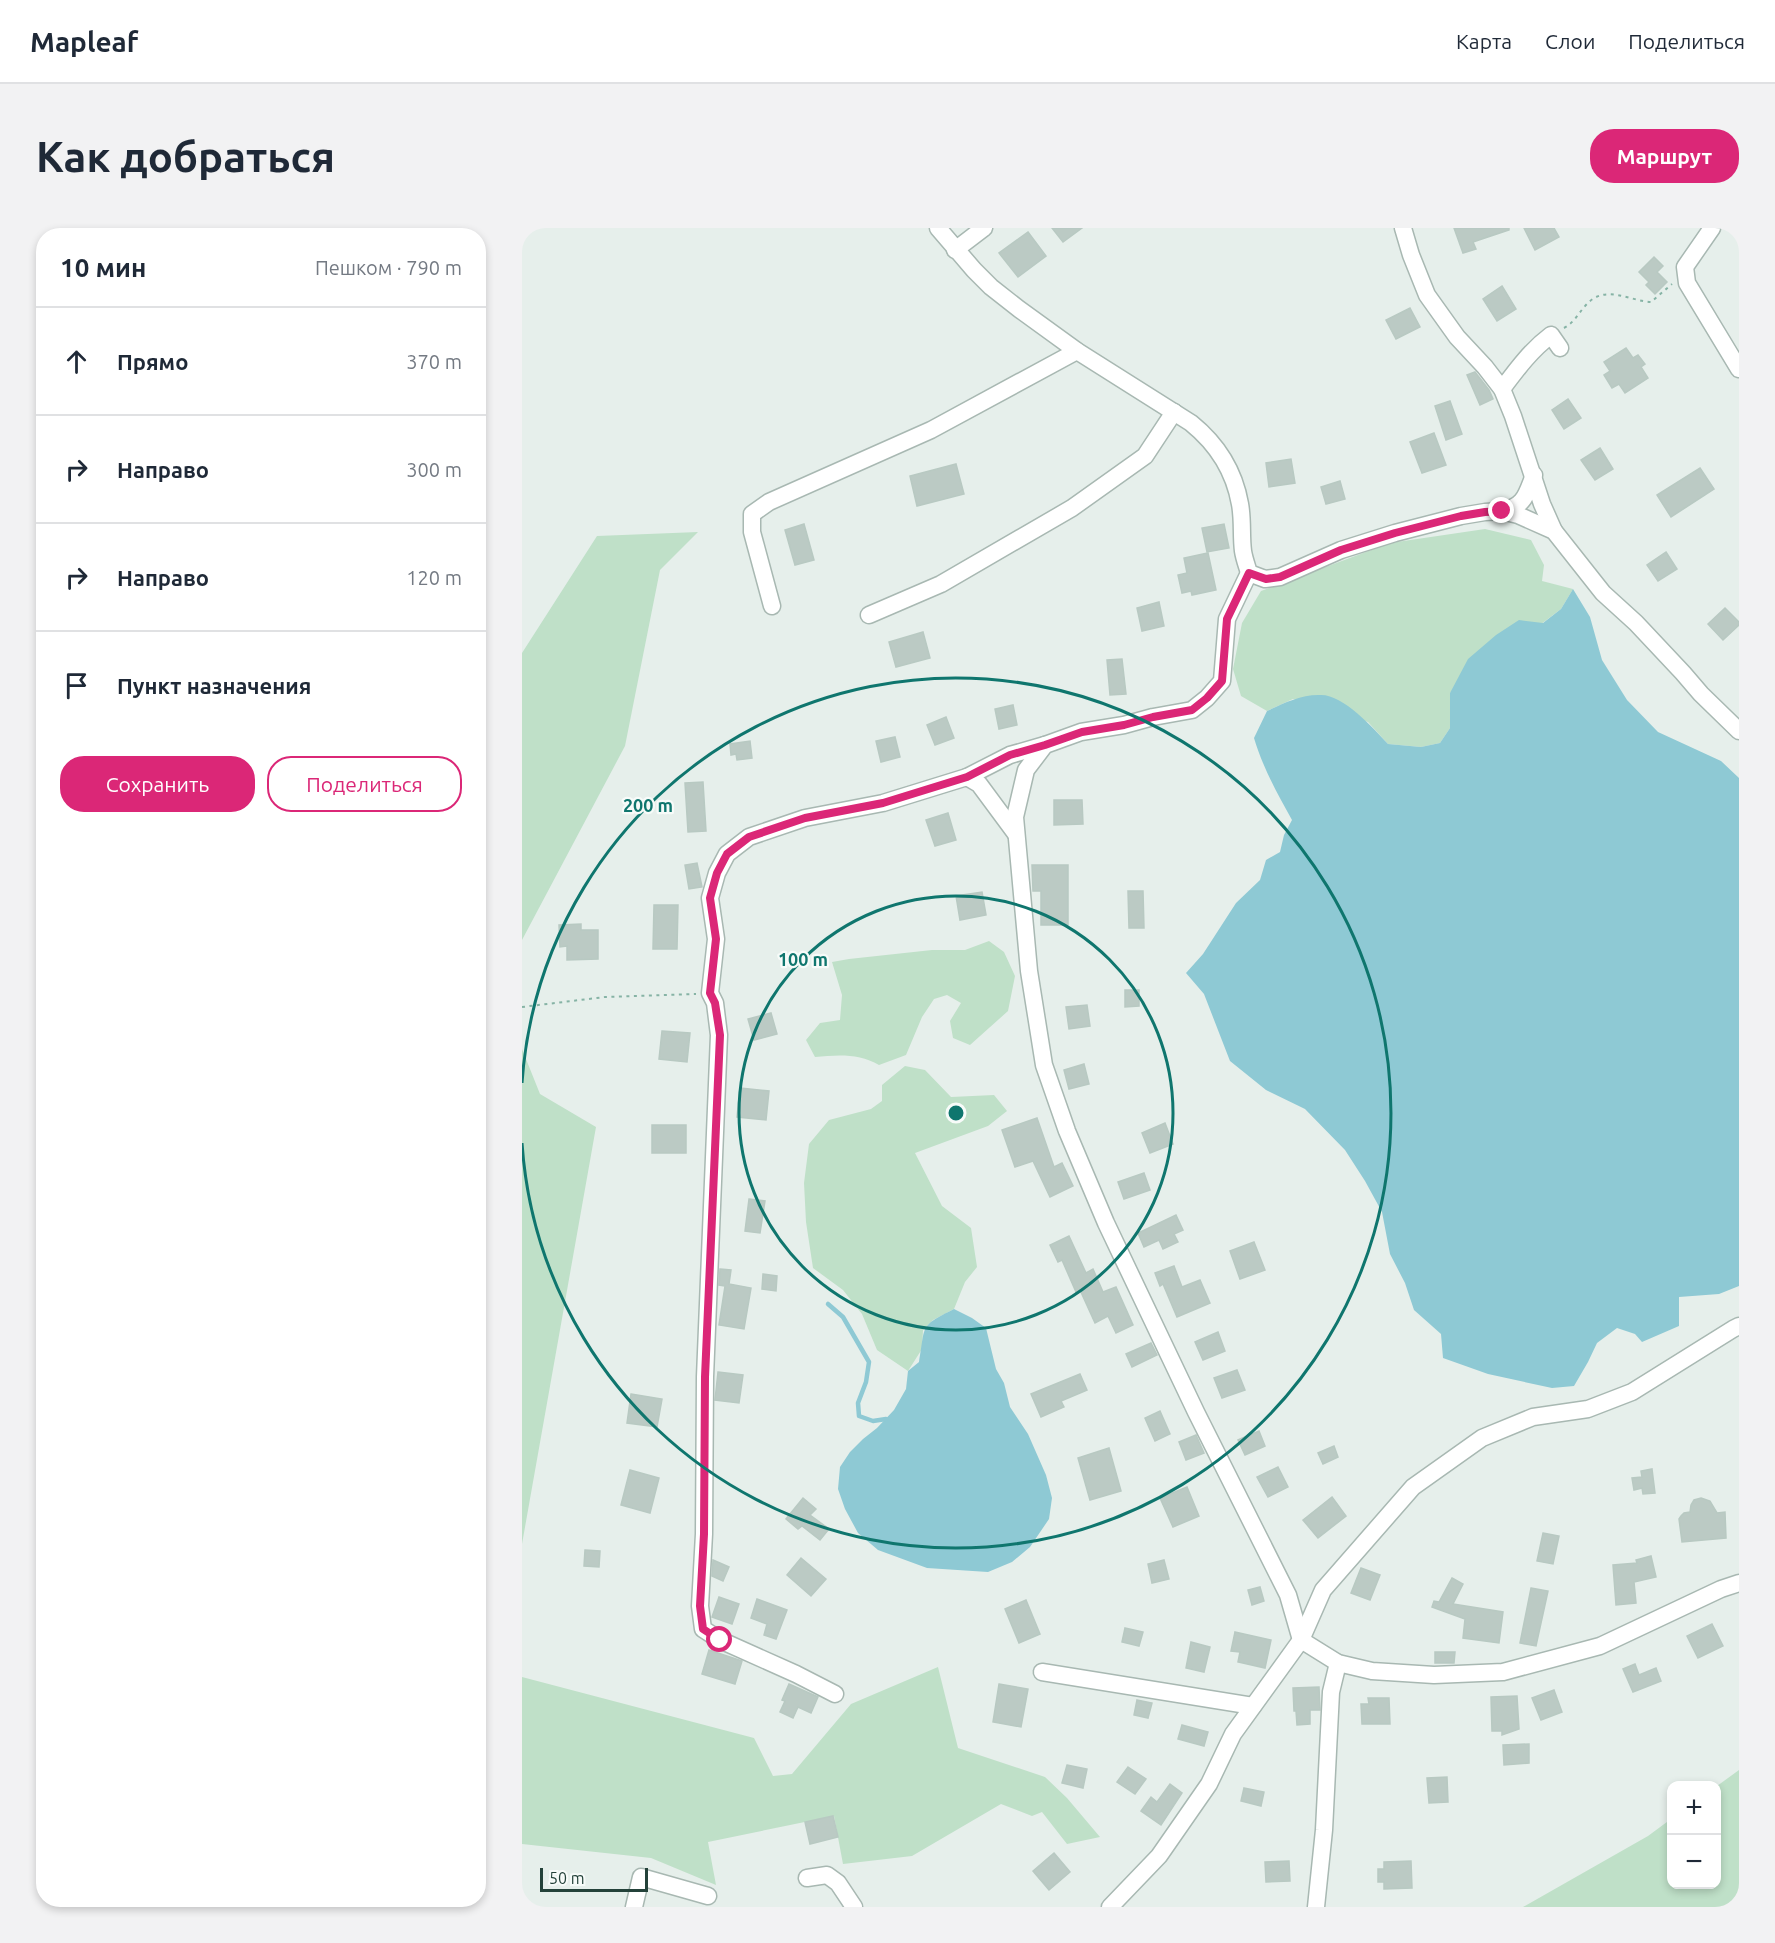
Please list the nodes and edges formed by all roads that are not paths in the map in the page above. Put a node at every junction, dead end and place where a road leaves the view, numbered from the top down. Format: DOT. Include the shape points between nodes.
graph roads {
  1 [pos="938,228"];
  2 [pos="984,228"];
  3 [pos="1403,228"];
  4 [pos="1712,228"];
  5 [pos="955,249"];
  6 [pos="1556,341"];
  7 [pos="1077,351"];
  8 [pos="1739,369"];
  9 [pos="1502,389"];
  10 [pos="1174,412"];
  11 [pos="1534,475"];
  12 [pos="1502,511"];
  13 [pos="1554,531"];
  14 [pos="1249,573"];
  15 [pos="772,606"];
  16 [pos="869,615"];
  17 [pos="1739,731"];
  18 [pos="1045,745"];
  19 [pos="967,777"];
  20 [pos="1016,834"];
  21 [pos="1739,1326"];
  22 [pos="1739,1583"];
  23 [pos="1300,1640"];
  24 [pos="1338,1663"];
  25 [pos="1042,1672"];
  26 [pos="835,1694"];
  27 [pos="1253,1706"];
  28 [pos="807,1878"];
  29 [pos="708,1896"];
  30 [pos="634,1907"];
  31 [pos="855,1907"];
  32 [pos="1110,1907"];
  33 [pos="1316,1907"];
  1 -- 5 [label="street"];
  2 -- 5 [label="street"];
  3 -- 9 [label="street" via="1427,295"];
  4 -- 8 [label="street" via="1685,267 1687,283"];
  5 -- 7 [label="street" via="991,287"];
  6 -- 9 [label="street" via="1536,346"];
  7 -- 10 [label="street"];
  7 -- 15 [label="street" via="931,430 769,502 752,514 752,532"];
  9 -- 11 [label="street"];
  10 -- 14 [label="street" via="1205,434 1218,448 1231,473 1240,503 1243,550"];
  10 -- 16 [label="street" via="1145,456 1072,508 941,584"];
  11 -- 12 [label="street" via="1524,500"];
  11 -- 13 [label="street"];
  12 -- 13 [label="street"];
  12 -- 14 [label="street" via="1461,516 1395,533 1341,550 1280,577 1266,579"];
  13 -- 17 [label="street" via="1603,593"];
  14 -- 18 [label="street" via="1227,619 1222,681 1207,698 1192,710 1082,732"];
  18 -- 19 [label="street" via="1010,755"];
  18 -- 20 [label="street" via="1026,770 1015,818"];
  19 -- 20 [label="street" via="979,784"];
  19 -- 26 [label="street" via="883,803 805,818 749,837 727,854 710,898 716,939 710,993 720,1035 705,1377 700,1606 703,1629"];
  20 -- 23 [label="street" via="1029,971 1044,1065 1067,1131 1196,1412 1288,1595"];
  21 -- 23 [label="street" via="1632,1392 1588,1409 1533,1417 1482,1438 1413,1487 1323,1590"];
  22 -- 24 [label="street" via="1599,1646 1503,1672 1434,1675 1372,1671"];
  23 -- 24 [label="street"];
  23 -- 27 [label="street"];
  24 -- 33 [label="street" via="1331,1692"];
  25 -- 27 [label="street"];
  27 -- 32 [label="street" via="1233,1734 1209,1784 1159,1856"];
  28 -- 31 [label="street" via="828,1875"];
  29 -- 30 [label="street" via="641,1877"];
}
